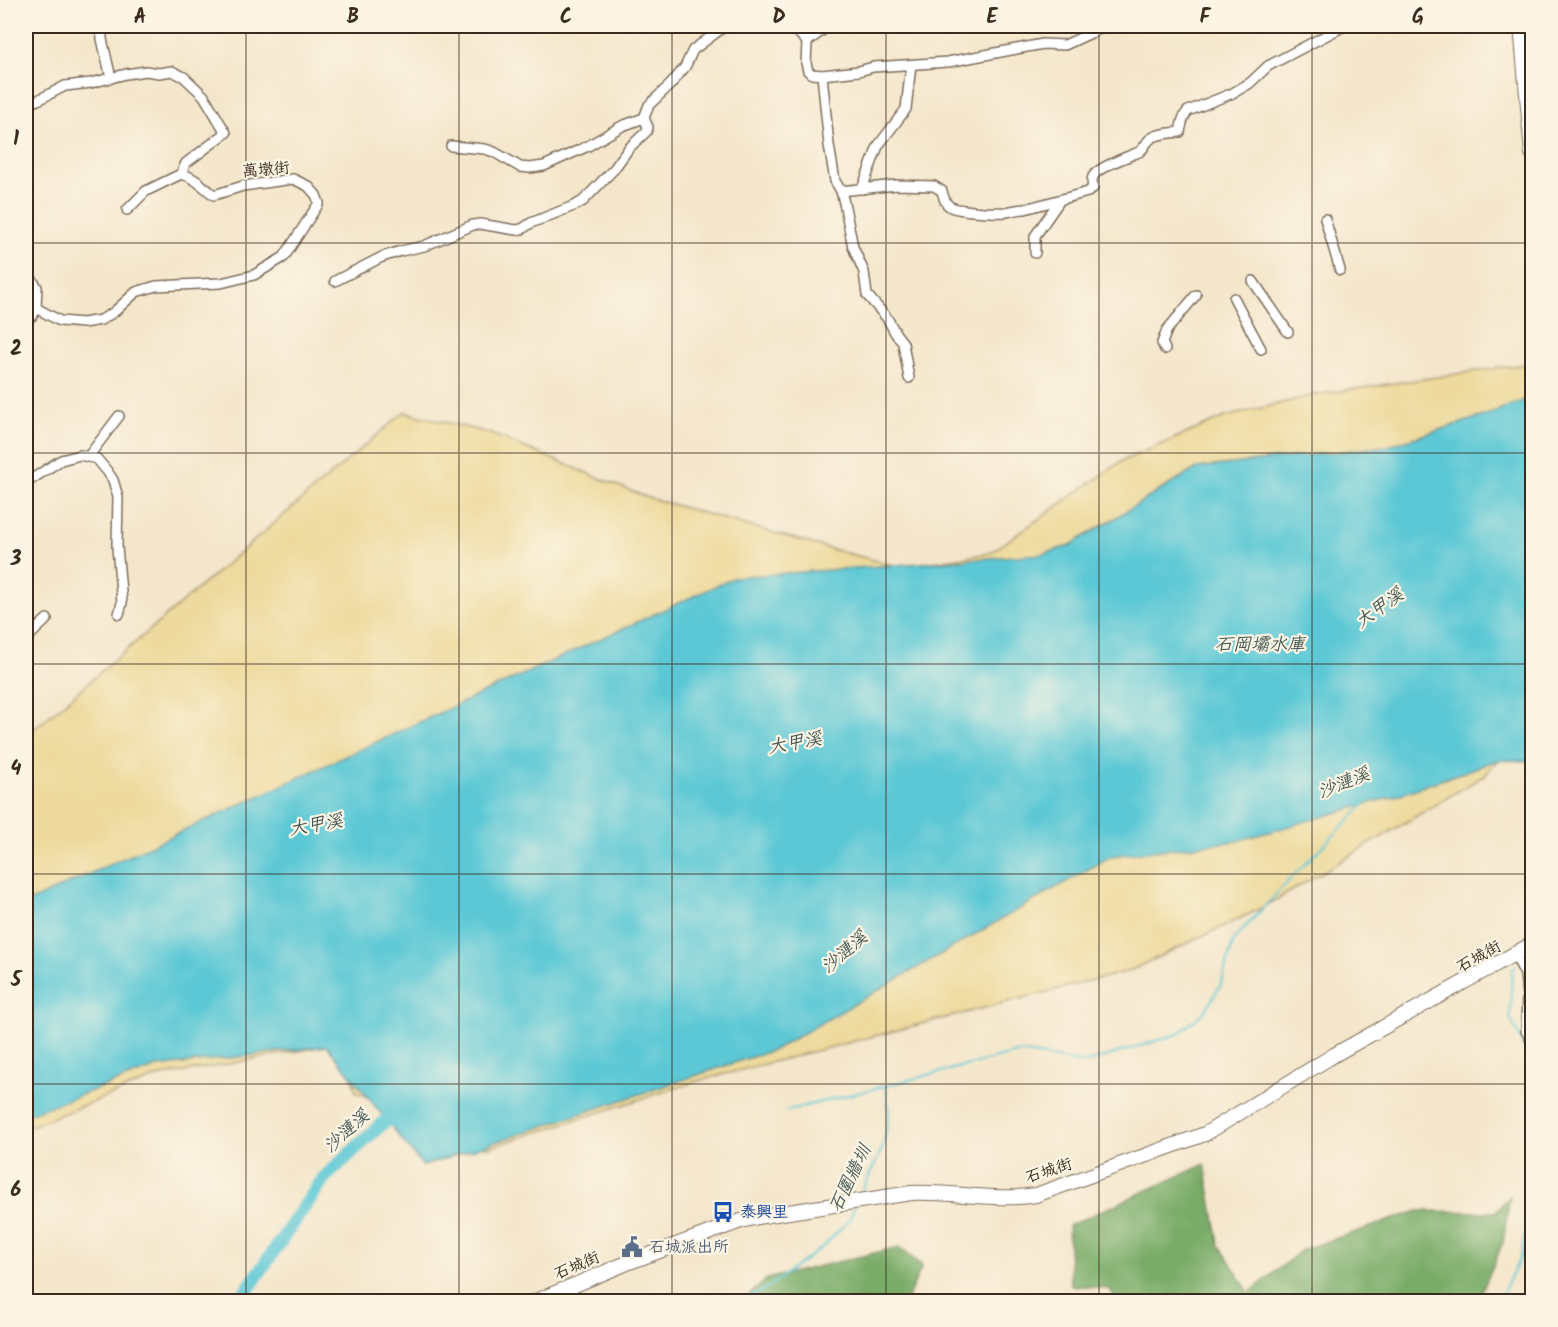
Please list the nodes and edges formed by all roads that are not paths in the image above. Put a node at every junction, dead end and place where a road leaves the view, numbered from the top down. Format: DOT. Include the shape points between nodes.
graph roads {
  1 [pos="101,26"];
  2 [pos="724,26"];
  3 [pos="792,26"];
  4 [pos="830,26"];
  5 [pos="1106,26"];
  6 [pos="1344,26"];
  7 [pos="1521,26"];
  8 [pos="807,42"];
  9 [pos="911,65"];
  10 [pos="822,75"];
  11 [pos="111,78"];
  12 [pos="26,104"];
  13 [pos="644,117"];
  14 [pos="452,146"];
  15 [pos="1533,153"];
  16 [pos="181,174"];
  17 [pos="862,189"];
  18 [pos="841,191"];
  19 [pos="1060,200"];
  20 [pos="127,210"];
  21 [pos="1325,219"];
  22 [pos="1035,253"];
  23 [pos="1340,270"];
  24 [pos="26,276"];
  25 [pos="335,281"];
  26 [pos="1253,281"];
  27 [pos="1196,295"];
  28 [pos="1234,298"];
  29 [pos="36,308"];
  30 [pos="26,321"];
  31 [pos="1288,333"];
  32 [pos="1165,349"];
  33 [pos="1261,349"];
  34 [pos="909,378"];
  35 [pos="119,416"];
  36 [pos="88,457"];
  37 [pos="26,483"];
  38 [pos="119,614"];
  39 [pos="47,619"];
  40 [pos="26,639"];
  41 [pos="1533,944"];
  42 [pos="1517,957"];
  43 [pos="1529,1030"];
  44 [pos="1533,1042"];
  45 [pos="534,1302"];
  1 -- 11 [label="street"];
  2 -- 13 [label="street" via="693,50 685,67 649,105"];
  3 -- 8 [label="street"];
  4 -- 8 [label="street"];
  5 -- 9 [label="street" via="1065,45 1043,44"];
  6 -- 19 [label="street" via="1268,66 1233,93 1188,111 1180,132 1155,136 1143,149 1096,172 1092,190"];
  7 -- 15 [label="street"];
  8 -- 10 [label="street" via="808,71"];
  9 -- 10 [label="street"];
  9 -- 17 [label="street" via="906,109 878,146"];
  10 -- 18 [label="street" via="830,145"];
  11 -- 12 [label="street" via="65,86"];
  11 -- 16 [label="street" via="172,71 204,96 226,133 186,163"];
  13 -- 14 [label="street" via="544,166 520,167 485,149"];
  13 -- 25 [label="street" via="647,131 576,205 522,229 473,225 424,246 382,257"];
  16 -- 20 [label="street" via="146,191"];
  16 -- 29 [label="street, 萬墩街" via="190,176 214,195 243,186 293,179 308,186 319,203 284,257 254,275 221,283 156,286 136,292 101,320 60,321"];
  17 -- 18 [label="street"];
  17 -- 19 [label="street" via="934,186 942,191 951,207 996,212"];
  18 -- 34 [label="street" via="867,294 903,343"];
  19 -- 22 [label="street" via="1035,236"];
  21 -- 23 [label="street"];
  24 -- 29 [label="street" via="37,287"];
  26 -- 31 [label="street"];
  27 -- 32 [label="street" via="1167,330 1162,343"];
  28 -- 33 [label="street"];
  29 -- 30 [label="street"];
  35 -- 36 [label="street"];
  36 -- 37 [label="street" via="61,460"];
  36 -- 38 [label="street" via="97,459 107,471 118,497 122,603"];
  39 -- 40 [label="street"];
  41 -- 42 [label="street, 石城街"];
  42 -- 43 [label="street" via="1525,974"];
  42 -- 45 [label="street, 石城街" via="1334,1055 1205,1134 1036,1195 1006,1198 911,1193 763,1216 627,1263"];
  43 -- 44 [label="street"];
}
